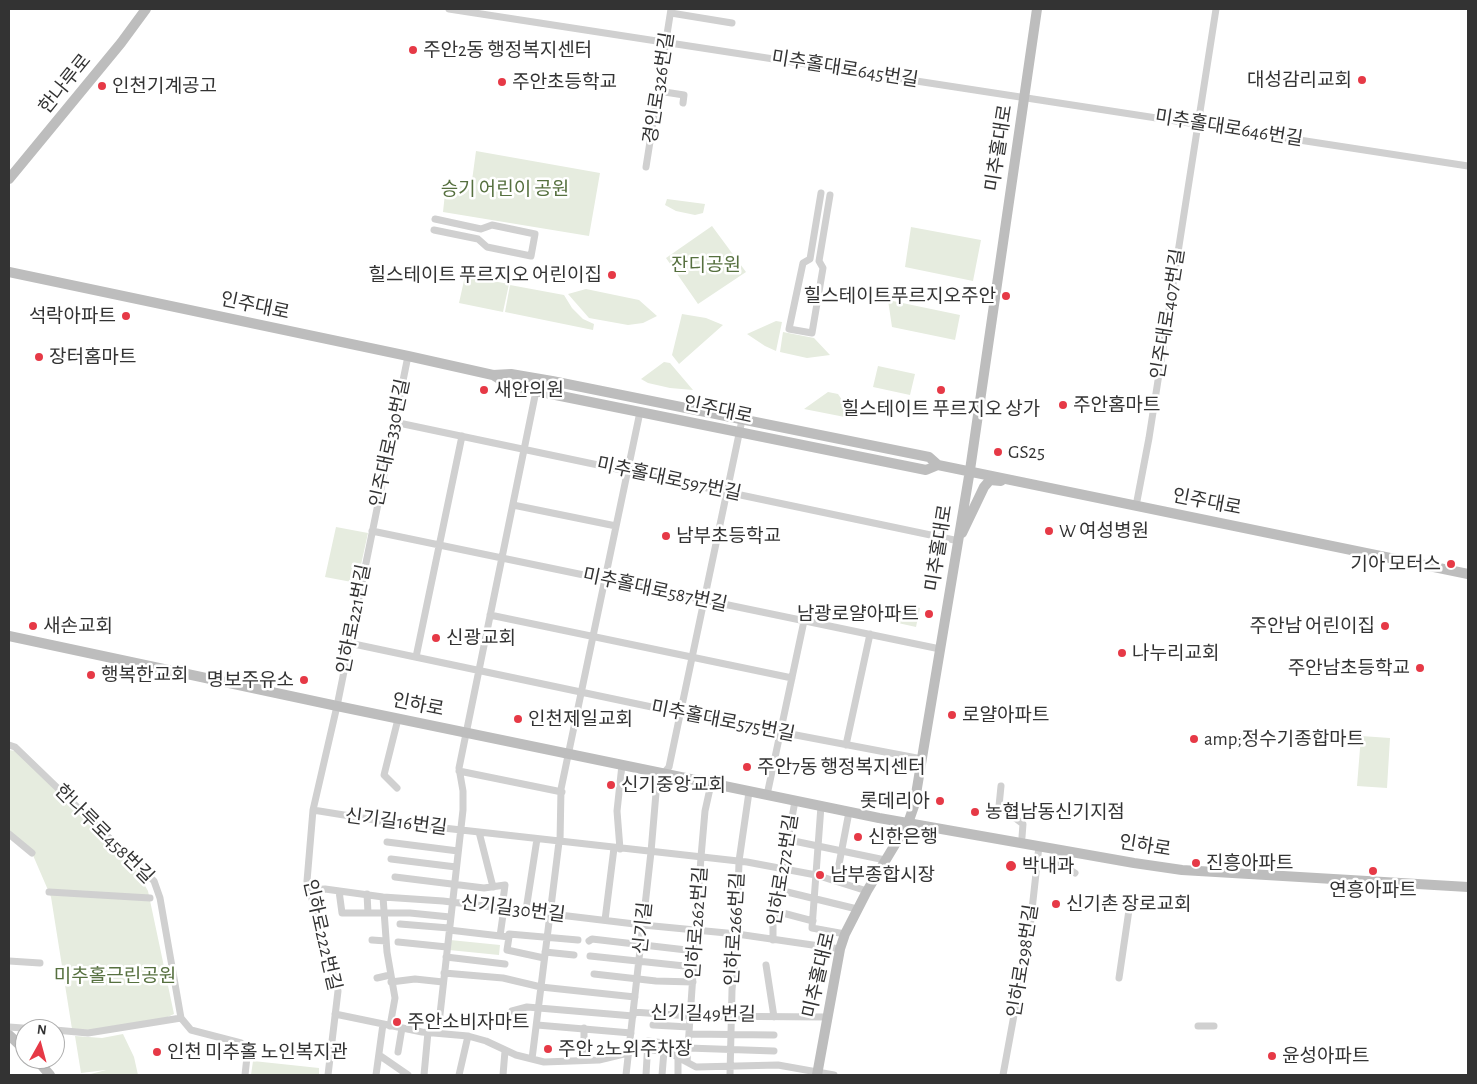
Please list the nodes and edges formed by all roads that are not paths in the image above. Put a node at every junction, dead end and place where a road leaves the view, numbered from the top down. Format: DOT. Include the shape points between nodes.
graph roads {
  1 [pos="146,9"];
  2 [pos="449,9"];
  3 [pos="1037,9"];
  4 [pos="1216,9"];
  5 [pos="671,11"];
  6 [pos="732,22"];
  7 [pos="666,42"];
  8 [pos="658,91"];
  9 [pos="1025,97"];
  10 [pos="683,103"];
  11 [pos="1198,123"];
  12 [pos="1468,166"];
  13 [pos="646,167"];
  14 [pos="9,179"];
  15 [pos="820,193"];
  16 [pos="830,195"];
  17 [pos="435,219"];
  18 [pos="434,230"];
  19 [pos="9,272"];
  20 [pos="408,356"];
  21 [pos="493,376"];
  22 [pos="536,391"];
  23 [pos="640,412"];
  24 [pos="742,420"];
  25 [pos="394,422"];
  26 [pos="739,432"];
  27 [pos="462,436"];
  28 [pos="524,449"];
  29 [pos="938,465"];
  30 [pos="970,470"];
  31 [pos="628,471"];
  32 [pos="1015,481"];
  33 [pos="726,491"];
  34 [pos="513,505"];
  35 [pos="1136,506"];
  36 [pos="616,526"];
  37 [pos="372,531"];
  38 [pos="959,541"];
  39 [pos="439,545"];
  40 [pos="502,558"];
  41 [pos="1468,574"];
  42 [pos="605,580"];
  43 [pos="704,600"];
  44 [pos="490,614"];
  45 [pos="804,621"];
  46 [pos="870,634"];
  47 [pos="9,636"];
  48 [pos="593,636"];
  49 [pos="350,643"];
  50 [pos="940,649"];
  51 [pos="416,657"];
  52 [pos="692,657"];
  53 [pos="479,671"];
  54 [pos="792,678"];
  55 [pos="582,691"];
  56 [pos="337,706"];
  57 [pos="680,713"];
  58 [pos="398,719"];
  59 [pos="781,732"];
  60 [pos="466,733"];
  61 [pos="9,745"];
  62 [pos="846,746"];
  63 [pos="569,754"];
  64 [pos="922,759"];
  65 [pos="622,764"];
  66 [pos="459,771"];
  67 [pos="660,777"];
  68 [pos="711,784"];
  69 [pos="1001,786"];
  70 [pos="397,788"];
  71 [pos="562,792"];
  72 [pos="749,792"];
  73 [pos="768,796"];
  74 [pos="795,801"];
  75 [pos="821,806"];
  76 [pos="313,810"];
  77 [pos="849,812"];
  78 [pos="908,823"];
  79 [pos="460,830"];
  80 [pos="479,832"];
  81 [pos="9,834"];
  82 [pos="1022,836"];
  83 [pos="537,839"];
  84 [pos="789,840"];
  85 [pos="387,842"];
  86 [pos="560,842"];
  87 [pos="817,846"];
  88 [pos="1040,846"];
  89 [pos="617,848"];
  90 [pos="1060,850"];
  91 [pos="458,851"];
  92 [pos="842,851"];
  93 [pos="651,852"];
  94 [pos="32,853"];
  95 [pos="701,858"];
  96 [pos="391,859"];
  97 [pos="885,860"];
  98 [pos="739,861"];
  99 [pos="456,867"];
  100 [pos="783,868"];
  101 [pos="1075,872"];
  102 [pos="816,875"];
  103 [pos="395,877"];
  104 [pos="836,880"];
  105 [pos="454,884"];
  106 [pos="494,887"];
  107 [pos="1468,887"];
  108 [pos="310,890"];
  109 [pos="779,890"];
  110 [pos="339,891"];
  111 [pos="867,891"];
  112 [pos="49,892"];
  113 [pos="367,894"];
  114 [pos="383,897"];
  115 [pos="150,898"];
  116 [pos="814,899"];
  117 [pos="452,902"];
  118 [pos="503,908"];
  119 [pos="857,908"];
  120 [pos="526,910"];
  121 [pos="1129,910"];
  122 [pos="775,911"];
  123 [pos="368,913"];
  124 [pos="550,913"];
  125 [pos="384,915"];
  126 [pos="450,917"];
  127 [pos="605,920"];
  128 [pos="813,921"];
  129 [pos="400,924"];
  130 [pos="643,925"];
  131 [pos="449,929"];
  132 [pos="697,931"];
  133 [pos="737,934"];
  134 [pos="845,934"];
  135 [pos="500,936"];
  136 [pos="508,937"];
  137 [pos="546,938"];
  138 [pos="372,940"];
  139 [pos="578,940"];
  140 [pos="773,940"];
  141 [pos="386,941"];
  142 [pos="589,941"];
  143 [pos="398,942"];
  144 [pos="641,944"];
  145 [pos="447,947"];
  146 [pos="840,949"];
  147 [pos="695,950"];
  148 [pos="545,955"];
  149 [pos="574,955"];
  150 [pos="590,956"];
  151 [pos="446,957"];
  152 [pos="639,960"];
  153 [pos="9,961"];
  154 [pos="40,963"];
  155 [pos="505,964"];
  156 [pos="766,965"];
  157 [pos="694,967"];
  158 [pos="444,973"];
  159 [pos="594,974"];
  160 [pos="377,978"];
  161 [pos="391,978"];
  162 [pos="1120,978"];
  163 [pos="637,980"];
  164 [pos="443,982"];
  165 [pos="693,982"];
  166 [pos="542,987"];
  167 [pos="635,997"];
  168 [pos="539,1009"];
  169 [pos="512,1011"];
  170 [pos="335,1014"];
  171 [pos="633,1014"];
  172 [pos="731,1015"];
  173 [pos="690,1016"];
  174 [pos="774,1017"];
  175 [pos="827,1017"];
  176 [pos="181,1018"];
  177 [pos="386,1025"];
  178 [pos="536,1025"];
  179 [pos="653,1025"];
  180 [pos="1198,1026"];
  181 [pos="1214,1026"];
  182 [pos="402,1028"];
  183 [pos="584,1028"];
  184 [pos="689,1030"];
  185 [pos="65,1031"];
  186 [pos="428,1032"];
  187 [pos="438,1032"];
  188 [pos="631,1033"];
  189 [pos="731,1034"];
  190 [pos="774,1035"];
  191 [pos="468,1036"];
  192 [pos="664,1047"];
  193 [pos="648,1048"];
  194 [pos="688,1048"];
  195 [pos="505,1050"];
  196 [pos="629,1050"];
  197 [pos="731,1050"];
  198 [pos="774,1051"];
  199 [pos="398,1052"];
  200 [pos="378,1055"];
  201 [pos="532,1059"];
  202 [pos="678,1059"];
  203 [pos="584,1060"];
  204 [pos="687,1062"];
  205 [pos="730,1067"];
  206 [pos="817,1074"];
  207 [pos="246,1075"];
  208 [pos="328,1075"];
  209 [pos="376,1075"];
  210 [pos="408,1075"];
  211 [pos="424,1075"];
  212 [pos="459,1075"];
  213 [pos="503,1075"];
  214 [pos="626,1075"];
  215 [pos="646,1075"];
  216 [pos="662,1075"];
  217 [pos="678,1075"];
  218 [pos="730,1075"];
  219 [pos="832,1075"];
  220 [pos="1003,1075"];
  1 -- 14 [label="main road, 한나루로"];
  2 -- 7 [label="street, 미추홀대로645번길"];
  3 -- 9 [label="main road, 미추홀대로"];
  4 -- 11 [label="street, 인주대로407번길"];
  5 -- 6 [label="street"];
  5 -- 7 [label="street, 경인로326번길"];
  7 -- 8 [label="street, 경인로326번길"];
  7 -- 9 [label="street, 미추홀대로645번길"];
  8 -- 10 [label="street" via="684,95"];
  8 -- 13 [label="street, 경인로326번길"];
  9 -- 11 [label="street, 미추홀대로646번길"];
  9 -- 30 [label="main road, 미추홀대로"];
  11 -- 12 [label="street, 미추홀대로646번길"];
  11 -- 35 [label="street, 인주대로407번길"];
  15 -- 16 [label="street" via="810,259 803,263 789,329 812,333 823,268 819,261"];
  17 -- 18 [label="street" via="482,229 492,225 535,234 531,256 487,247 478,239"];
  19 -- 20 [label="main road, 인주대로"];
  20 -- 21 [label="main road, 인주대로"];
  20 -- 25 [label="street, 인주대로330번길"];
  21 -- 22 [label="main road, 인주대로" via="509,385"];
  21 -- 24 [label="main road, 인주대로" via="511,374"];
  22 -- 23 [label="main road, 인주대로"];
  22 -- 28 [label="street"];
  23 -- 26 [label="main road, 인주대로"];
  23 -- 31 [label="street"];
  24 -- 26 [label="street, 신기길"];
  24 -- 29 [label="main road, 인주대로" via="929,457"];
  25 -- 27 [label="street, 미추홀대로597번길"];
  25 -- 37 [label="street, 인주대로330번길"];
  26 -- 29 [label="main road, 인주대로" via="926,470"];
  26 -- 33 [label="street, 신기길"];
  27 -- 28 [label="street, 미추홀대로597번길"];
  27 -- 39 [label="street"];
  28 -- 31 [label="street, 미추홀대로597번길"];
  28 -- 34 [label="street"];
  29 -- 30 [label="main road, 인주대로"];
  30 -- 32 [label="main road, 인주대로"];
  30 -- 38 [label="main road, 미추홀대로"];
  31 -- 33 [label="street, 미추홀대로597번길"];
  31 -- 36 [label="street"];
  32 -- 35 [label="main road, 인주대로"];
  32 -- 38 [label="main road" via="990,480"];
  33 -- 38 [label="street, 미추홀대로597번길"];
  33 -- 43 [label="street, 신기길"];
  34 -- 36 [label="street"];
  34 -- 40 [label="street"];
  35 -- 41 [label="main road, 인주대로"];
  36 -- 42 [label="street"];
  37 -- 39 [label="street, 미추홀대로587번길"];
  37 -- 49 [label="street, 인하로221번길"];
  38 -- 50 [label="main road, 미추홀대로"];
  39 -- 40 [label="street, 미추홀대로587번길"];
  39 -- 51 [label="street"];
  40 -- 42 [label="street, 미추홀대로587번길"];
  40 -- 44 [label="street"];
  42 -- 43 [label="street, 미추홀대로587번길"];
  42 -- 48 [label="street"];
  43 -- 45 [label="street, 미추홀대로587번길"];
  43 -- 52 [label="street, 신기길"];
  44 -- 48 [label="street"];
  44 -- 53 [label="street"];
  45 -- 46 [label="street, 미추홀대로587번길"];
  45 -- 54 [label="street"];
  46 -- 50 [label="street, 미추홀대로587번길"];
  46 -- 62 [label="street"];
  47 -- 56 [label="main road, 인하로"];
  48 -- 52 [label="street"];
  48 -- 55 [label="street"];
  49 -- 51 [label="street, 미추홀대로575번길"];
  49 -- 56 [label="street, 인하로221번길"];
  50 -- 64 [label="main road, 미추홀대로"];
  51 -- 53 [label="street, 미추홀대로575번길"];
  52 -- 54 [label="street"];
  52 -- 57 [label="street, 신기길"];
  53 -- 55 [label="street, 미추홀대로575번길"];
  53 -- 60 [label="street"];
  54 -- 59 [label="street"];
  55 -- 57 [label="street, 미추홀대로575번길"];
  55 -- 63 [label="street"];
  56 -- 58 [label="main road, 인하로"];
  56 -- 76 [label="street, 인하로222번길"];
  57 -- 59 [label="street, 미추홀대로575번길"];
  57 -- 67 [label="street, 신기길" via="669,767"];
  58 -- 60 [label="main road, 인하로"];
  58 -- 70 [label="street" via="384,775"];
  59 -- 62 [label="street, 미추홀대로575번길"];
  59 -- 73 [label="street"];
  60 -- 63 [label="main road, 인하로"];
  60 -- 66 [label="street"];
  61 -- 176 [label="street, 한나루로458번길" via="22,753 154,881 160,898"];
  62 -- 64 [label="street, 미추홀대로575번길"];
  63 -- 65 [label="main road, 인하로"];
  63 -- 71 [label="street"];
  64 -- 78 [label="main road, 미추홀대로"];
  65 -- 67 [label="main road, 인하로"];
  65 -- 89 [label="street"];
  66 -- 71 [label="street"];
  66 -- 79 [label="street" via="463,791"];
  67 -- 68 [label="main road, 인하로"];
  67 -- 93 [label="street, 신기길"];
  68 -- 72 [label="main road, 인하로"];
  68 -- 95 [label="street, 인하로262번길"];
  69 -- 82 [label="street" via="998,806 1023,824"];
  71 -- 86 [label="street"];
  72 -- 73 [label="main road, 인하로"];
  72 -- 98 [label="street, 인하로266번길"];
  73 -- 74 [label="main road, 인하로"];
  74 -- 75 [label="main road, 인하로"];
  74 -- 84 [label="street, 인하로272번길"];
  75 -- 77 [label="main road, 인하로"];
  75 -- 87 [label="street"];
  76 -- 79 [label="street, 신기길16번길"];
  76 -- 108 [label="street, 인하로222번길" via="307,881"];
  77 -- 78 [label="main road, 인하로"];
  77 -- 92 [label="street"];
  78 -- 88 [label="main road, 인하로"];
  78 -- 97 [label="main road, 미추홀대로"];
  79 -- 80 [label="street, 신기길16번길"];
  79 -- 91 [label="street"];
  80 -- 83 [label="street, 신기길16번길"];
  80 -- 106 [label="street"];
  81 -- 94 [label="street"];
  83 -- 86 [label="street, 신기길16번길"];
  83 -- 120 [label="street"];
  84 -- 87 [label="street"];
  84 -- 100 [label="street, 인하로272번길"];
  85 -- 91 [label="street"];
  86 -- 89 [label="street, 신기길16번길"];
  86 -- 124 [label="street"];
  87 -- 92 [label="street"];
  87 -- 102 [label="street"];
  88 -- 90 [label="main road, 인하로"];
  88 -- 220 [label="street, 인하로298번길" via="1030,928"];
  89 -- 93 [label="street, 신기길16번길"];
  89 -- 127 [label="street"];
  90 -- 101 [label="street" via="1060,864"];
  90 -- 107 [label="main road, 인하로" via="1182,870"];
  91 -- 99 [label="street"];
  92 -- 97 [label="street"];
  92 -- 104 [label="street"];
  93 -- 95 [label="street, 신기길16번길"];
  93 -- 130 [label="street, 신기길"];
  95 -- 98 [label="street, 신기길16번길"];
  95 -- 132 [label="street, 인하로262번길"];
  96 -- 99 [label="street"];
  97 -- 111 [label="main road, 미추홀대로"];
  98 -- 100 [label="street, 신기길16번길"];
  98 -- 133 [label="street, 인하로266번길"];
  99 -- 105 [label="street"];
  100 -- 102 [label="street, 신기길16번길"];
  100 -- 109 [label="street, 인하로272번길"];
  102 -- 104 [label="street, 신기길16번길"];
  102 -- 116 [label="street"];
  103 -- 105 [label="street"];
  104 -- 111 [label="street, 신기길16번길"];
  105 -- 106 [label="street"];
  105 -- 117 [label="street"];
  106 -- 118 [label="street" via="505,885"];
  108 -- 110 [label="street, 신기길30번길"];
  108 -- 170 [label="street, 인하로222번길" via="336,979"];
  109 -- 116 [label="street"];
  109 -- 122 [label="street, 인하로272번길"];
  110 -- 113 [label="street, 신기길30번길"];
  110 -- 123 [label="street" via="342,913"];
  111 -- 119 [label="main road, 미추홀대로"];
  112 -- 115 [label="street"];
  113 -- 114 [label="street, 신기길30번길"];
  113 -- 123 [label="street"];
  114 -- 117 [label="street, 신기길30번길"];
  114 -- 125 [label="street"];
  116 -- 119 [label="street"];
  116 -- 128 [label="street"];
  117 -- 118 [label="street, 신기길30번길"];
  117 -- 126 [label="street"];
  118 -- 120 [label="street, 신기길30번길"];
  118 -- 135 [label="street"];
  119 -- 134 [label="main road, 미추홀대로"];
  120 -- 124 [label="street, 신기길30번길"];
  121 -- 162 [label="street"];
  122 -- 128 [label="street"];
  122 -- 140 [label="street, 인하로272번길"];
  123 -- 125 [label="street"];
  124 -- 127 [label="street, 신기길30번길"];
  124 -- 137 [label="street"];
  125 -- 126 [label="street" via="410,913"];
  125 -- 141 [label="street"];
  126 -- 131 [label="street"];
  127 -- 130 [label="street, 신기길30번길"];
  128 -- 134 [label="street" via="812,928"];
  129 -- 131 [label="street"];
  130 -- 132 [label="street, 신기길30번길"];
  130 -- 144 [label="street, 신기길"];
  131 -- 135 [label="street"];
  131 -- 145 [label="street"];
  132 -- 133 [label="street, 미추홀대로"];
  132 -- 147 [label="street, 인하로262번길"];
  133 -- 140 [label="street, 미추홀대로"];
  133 -- 172 [label="street, 인하로266번길"];
  134 -- 146 [label="main road, 미추홀대로"];
  135 -- 136 [label="street"];
  136 -- 137 [label="street" via="509,934"];
  136 -- 148 [label="street" via="507,950"];
  137 -- 139 [label="street"];
  137 -- 148 [label="street"];
  138 -- 141 [label="street"];
  140 -- 146 [label="street, 미추홀대로"];
  141 -- 161 [label="street"];
  142 -- 144 [label="street"];
  143 -- 145 [label="street"];
  144 -- 147 [label="street"];
  144 -- 152 [label="street, 신기길"];
  145 -- 151 [label="street"];
  146 -- 175 [label="main road, 미추홀대로"];
  147 -- 157 [label="street, 인하로262번길"];
  148 -- 149 [label="street"];
  148 -- 166 [label="street"];
  150 -- 152 [label="street"];
  151 -- 155 [label="street"];
  151 -- 158 [label="street"];
  152 -- 157 [label="street"];
  152 -- 163 [label="street, 신기길"];
  153 -- 154 [label="street"];
  156 -- 174 [label="street"];
  157 -- 165 [label="street, 인하로262번길"];
  158 -- 164 [label="street"];
  158 -- 166 [label="street" via="503,978"];
  159 -- 163 [label="street"];
  160 -- 161 [label="street"];
  161 -- 164 [label="street"];
  161 -- 177 [label="street" via="395,998"];
  163 -- 165 [label="street"];
  163 -- 167 [label="street, 신기길"];
  164 -- 187 [label="street"];
  165 -- 173 [label="street, 인하로262번길"];
  166 -- 167 [label="street"];
  166 -- 168 [label="street"];
  167 -- 171 [label="street, 신기길"];
  168 -- 169 [label="street, 신기길49번길" via="527,1007"];
  168 -- 171 [label="street, 신기길49번길"];
  168 -- 178 [label="street"];
  170 -- 177 [label="street"];
  170 -- 208 [label="street, 인하로222번길"];
  171 -- 173 [label="street, 신기길49번길"];
  171 -- 188 [label="street, 신기길"];
  172 -- 173 [label="street, 신기길49번길"];
  172 -- 174 [label="street, 신기길49번길"];
  172 -- 189 [label="street, 인하로266번길"];
  173 -- 184 [label="street, 인하로262번길"];
  174 -- 175 [label="street, 신기길49번길"];
  175 -- 206 [label="main road, 미추홀대로"];
  176 -- 185 [label="street" via="88,1033"];
  176 -- 207 [label="street" via="191,1030 242,1043 248,1048"];
  177 -- 182 [label="street"];
  177 -- 200 [label="street"];
  178 -- 183 [label="street"];
  178 -- 201 [label="street"];
  179 -- 184 [label="street"];
  180 -- 181 [label="street"];
  182 -- 186 [label="street"];
  182 -- 199 [label="street"];
  183 -- 188 [label="street"];
  183 -- 203 [label="street"];
  184 -- 189 [label="street"];
  184 -- 194 [label="street, 인하로262번길"];
  186 -- 187 [label="street"];
  186 -- 211 [label="street"];
  187 -- 191 [label="street"];
  188 -- 196 [label="street, 신기길"];
  189 -- 190 [label="street"];
  189 -- 197 [label="street, 인하로266번길"];
  191 -- 195 [label="street"];
  191 -- 212 [label="street"];
  192 -- 193 [label="street"];
  192 -- 202 [label="street"];
  192 -- 216 [label="street"];
  193 -- 196 [label="street"];
  193 -- 215 [label="street"];
  194 -- 197 [label="street"];
  194 -- 204 [label="street, 인하로262번길"];
  195 -- 201 [label="street"];
  195 -- 213 [label="street"];
  196 -- 203 [label="street"];
  196 -- 214 [label="street, 신기길"];
  197 -- 198 [label="street"];
  197 -- 205 [label="street, 인하로266번길"];
  200 -- 209 [label="street"];
  200 -- 210 [label="street"];
  201 -- 203 [label="street" via="544,1062"];
  202 -- 204 [label="street"];
  202 -- 217 [label="street"];
  204 -- 205 [label="street" via="704,1068"];
  205 -- 206 [label="street" via="778,1066"];
  205 -- 218 [label="street, 인하로266번길"];
  206 -- 219 [label="street"];
}
